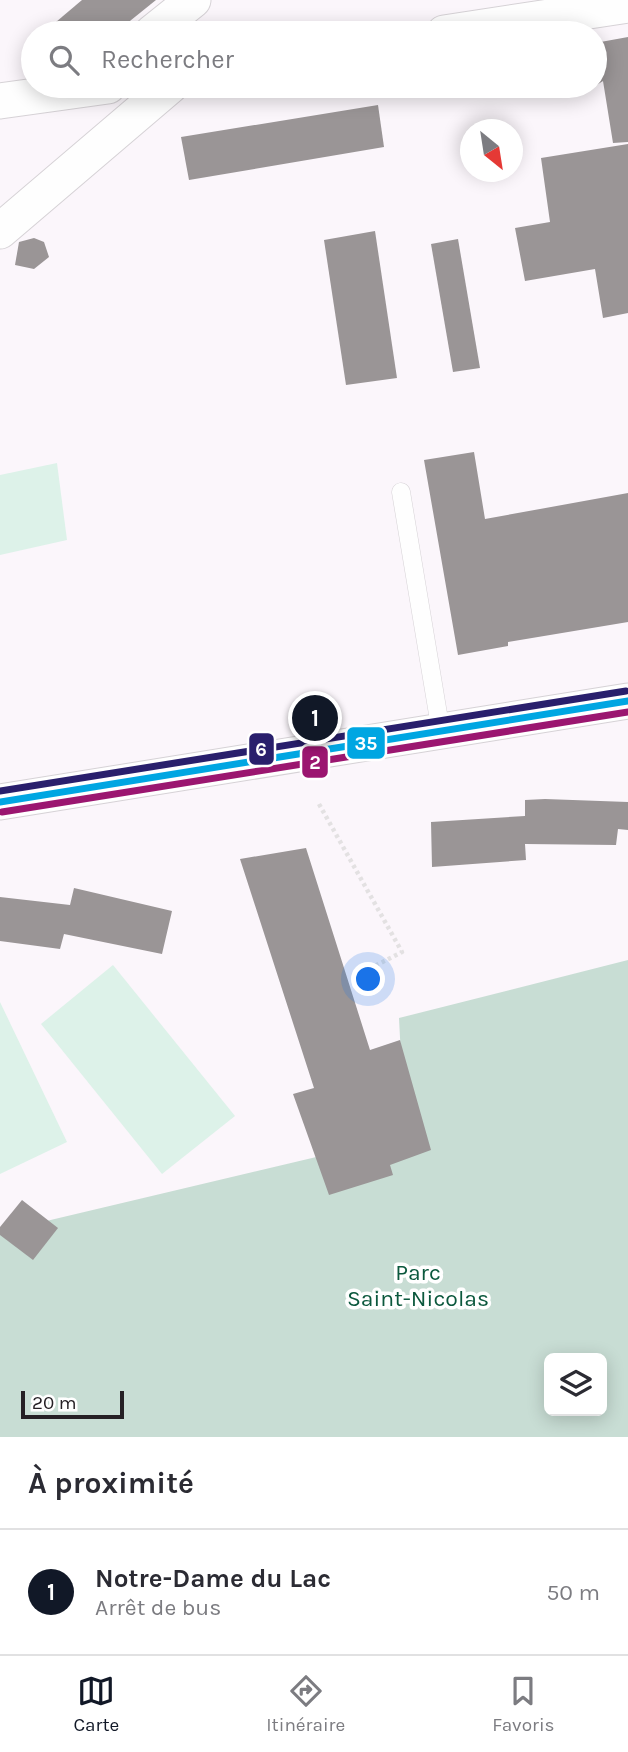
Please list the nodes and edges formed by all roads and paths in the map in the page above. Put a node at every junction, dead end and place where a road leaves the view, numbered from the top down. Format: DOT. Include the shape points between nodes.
graph roads {
  1 [pos="193,0"];
  2 [pos="628,5"];
  3 [pos="167,21"];
  4 [pos="523,21"];
  5 [pos="22,98"];
  6 [pos="156,98"];
  7 [pos="0,101"];
  8 [pos="0,231"];
  9 [pos="401,492"];
  10 [pos="628,701"];
  11 [pos="441,732"];
  12 [pos="0,802"];
  13 [pos="319,804"];
  14 [pos="367,970"];
  1 -- 3 [label="street"];
  2 -- 4 [label="street"];
  5 -- 7 [label="street"];
  6 -- 8 [label="street"];
  9 -- 11 [label="lane"];
  10 -- 11 [label="street"];
  11 -- 12 [label="street"];
  13 -- 14 [label="path" via="402,952"];
}
